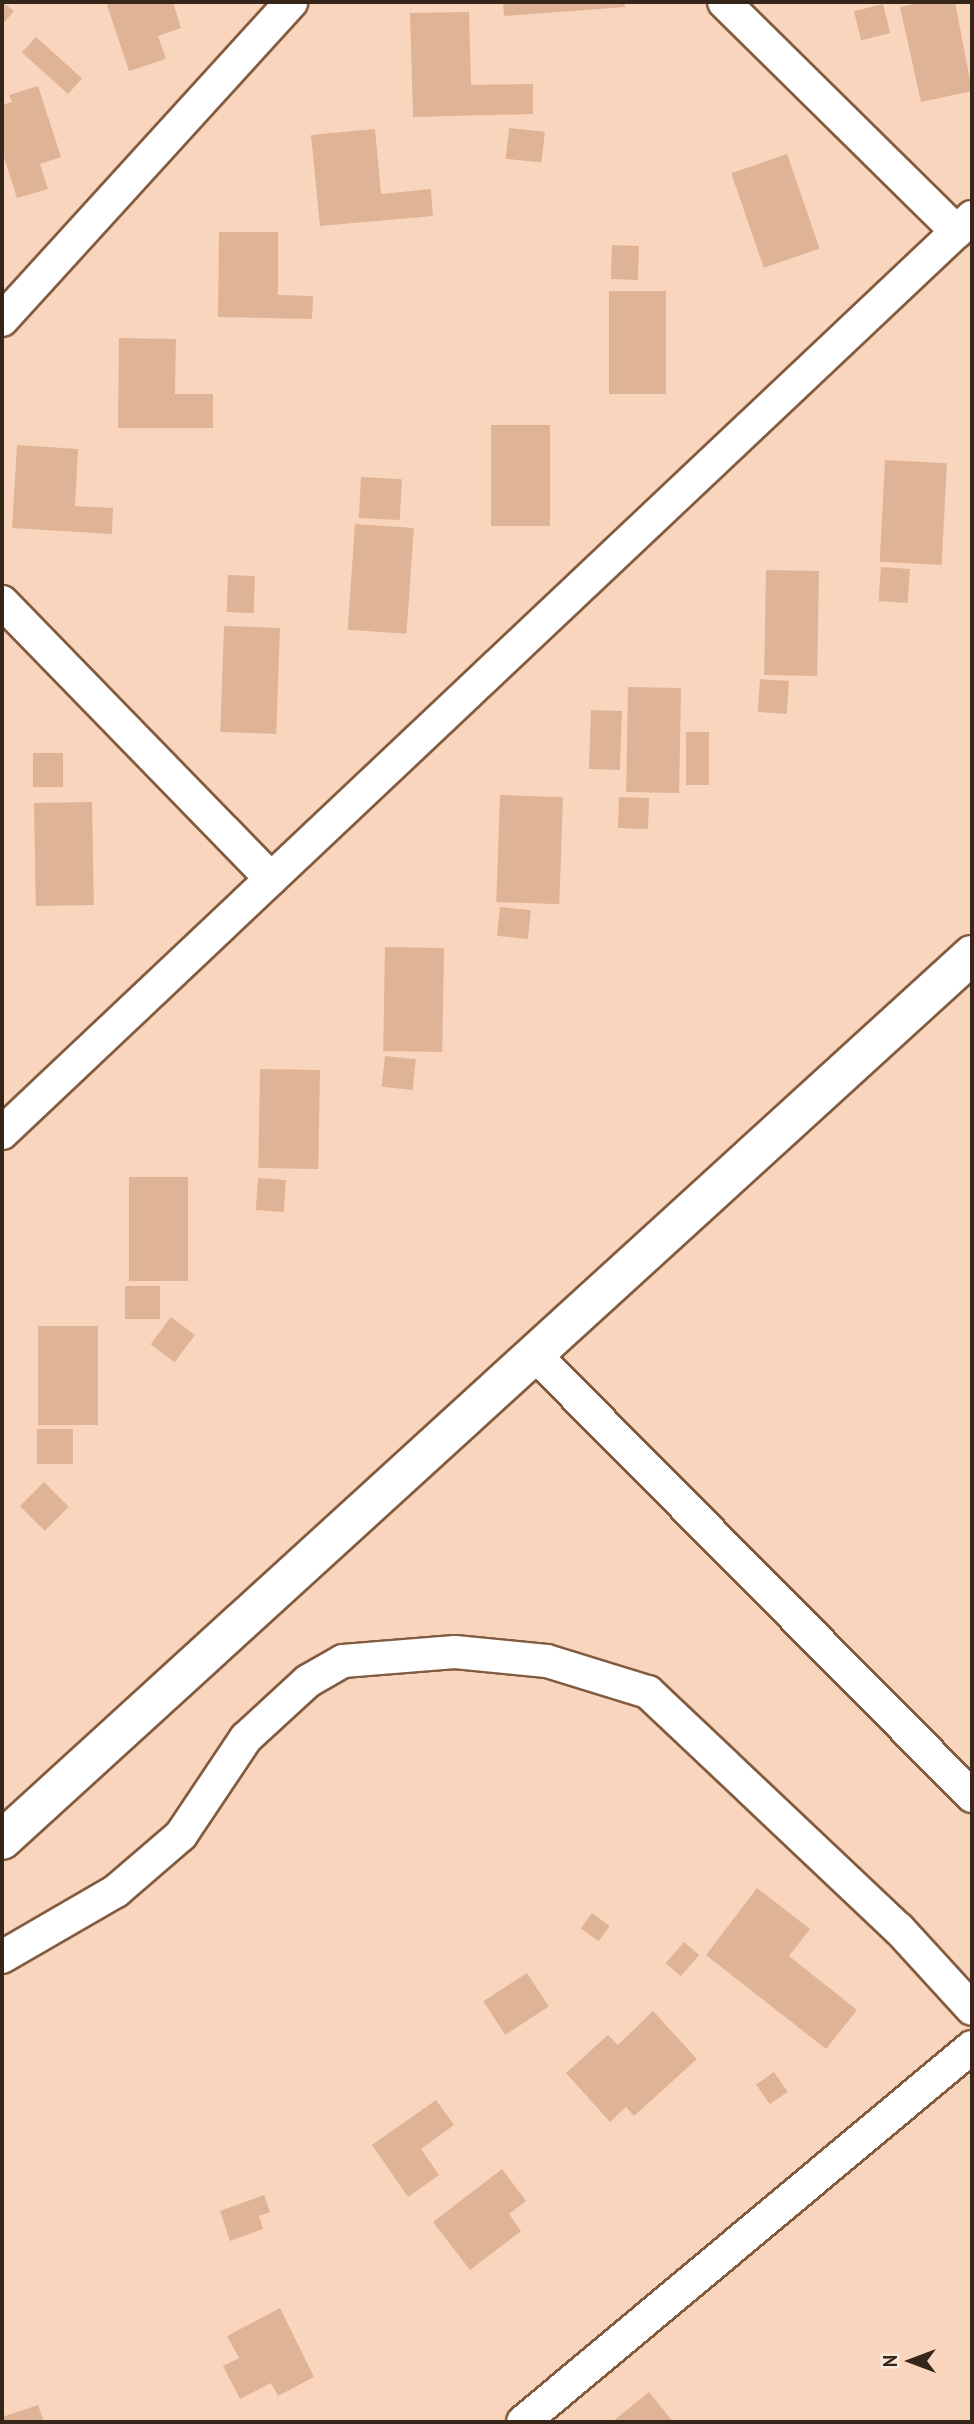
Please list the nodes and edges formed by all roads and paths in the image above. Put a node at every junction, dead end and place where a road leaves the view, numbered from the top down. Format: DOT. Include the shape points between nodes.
graph roads {
  1 [pos="291,2"];
  2 [pos="724,2"];
  3 [pos="965,225"];
  4 [pos="12,286"];
  5 [pos="2,320"];
  6 [pos="2,602"];
  7 [pos="271,879"];
  8 [pos="972,955"];
  9 [pos="2,1133"];
  10 [pos="535,1355"];
  11 [pos="972,1797"];
  12 [pos="2,1840"];
  13 [pos="2,1956"];
  14 [pos="972,2009"];
  15 [pos="972,2047"];
  16 [pos="523,2422"];
  1 -- 4 [label="street"];
  2 -- 3 [label="street"];
  3 -- 7 [label="street"];
  4 -- 5 [label="street"];
  6 -- 7 [label="street"];
  7 -- 9 [label="street"];
  8 -- 10 [label="main road"];
  10 -- 11 [label="street"];
  10 -- 12 [label="main road"];
  13 -- 14 [label="street" via="116,1891 181,1835 246,1738 308,1681 344,1661 455,1652 547,1661 648,1692 890,1920"];
  15 -- 16 [label="street"];
}
